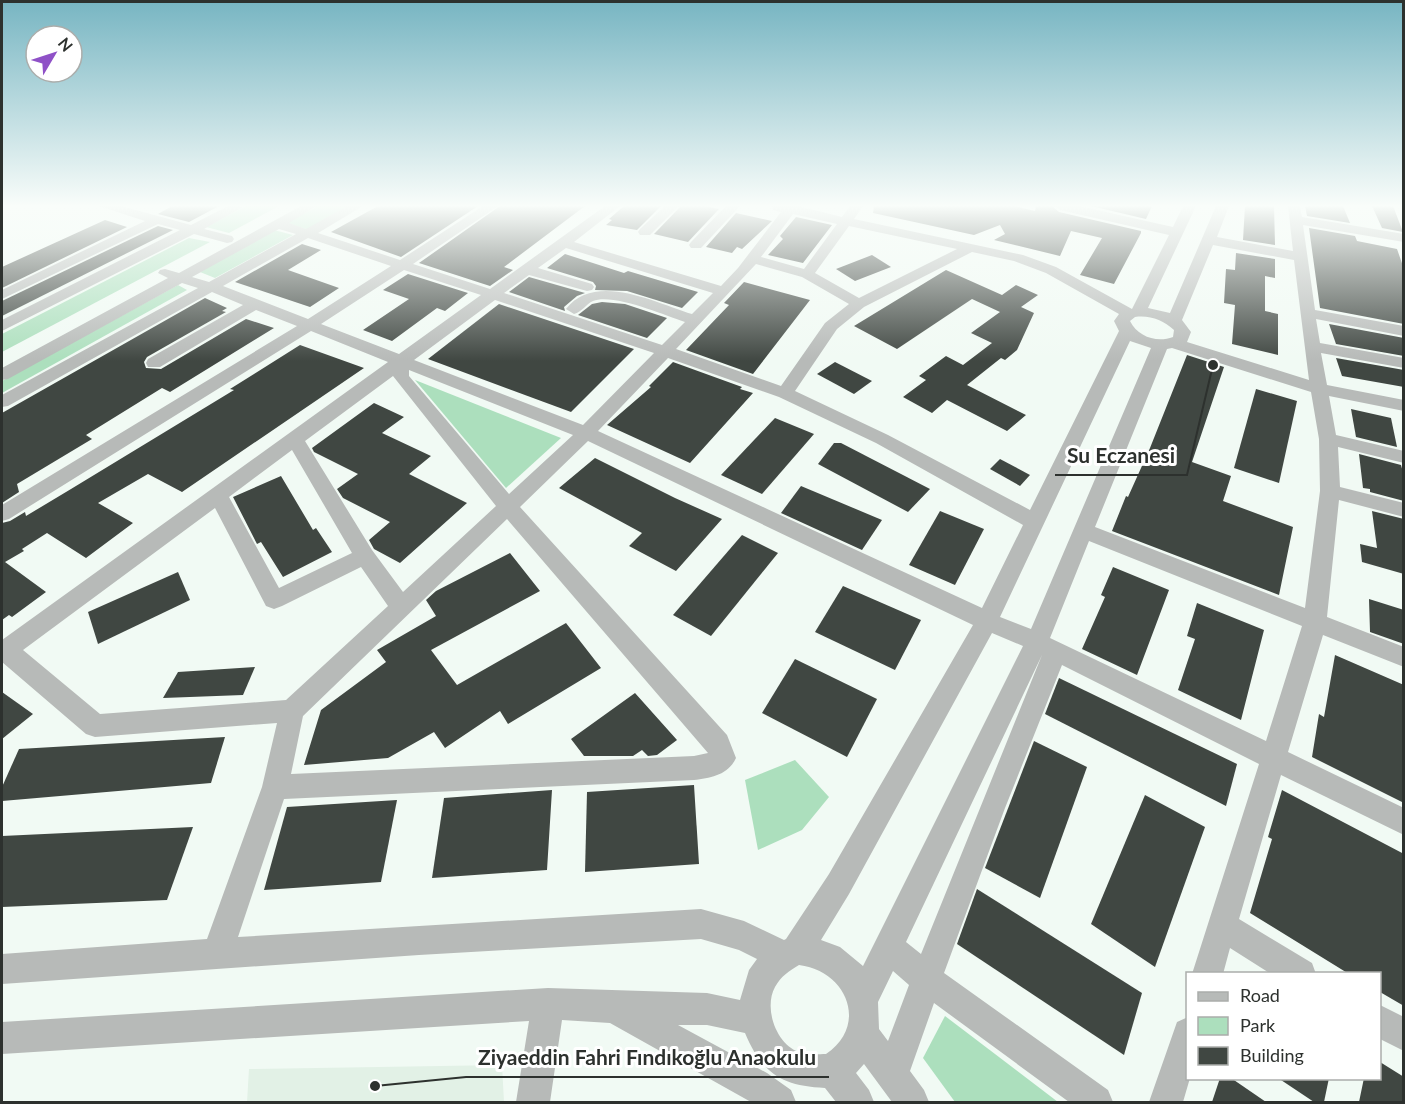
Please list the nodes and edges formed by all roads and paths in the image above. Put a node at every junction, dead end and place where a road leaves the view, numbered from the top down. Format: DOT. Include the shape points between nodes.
graph roads {
  1 [pos="1300,257"];
  2 [pos="79,258"];
  3 [pos="138,258"];
  4 [pos="199,258"];
  5 [pos="208,258"];
  6 [pos="264,258"];
  7 [pos="382,258"];
  8 [pos="415,258"];
  9 [pos="545,258"];
  10 [pos="612,258"];
  11 [pos="754,258"];
  12 [pos="820,258"];
  13 [pos="951,258"];
  14 [pos="1016,258"];
  15 [pos="1163,258"];
  16 [pos="1202,258"];
  17 [pos="404,265"];
  18 [pos="528,270"];
  19 [pos="807,274"];
  20 [pos="172,275"];
  21 [pos="211,287"];
  22 [pos="587,287"];
  23 [pos="723,291"];
  24 [pos="2,295"];
  25 [pos="494,295"];
  26 [pos="255,304"];
  27 [pos="859,304"];
  28 [pos="574,309"];
  29 [pos="1308,313"];
  30 [pos="1132,319"];
  31 [pos="695,320"];
  32 [pos="1174,321"];
  33 [pos="310,325"];
  34 [pos="2,326"];
  35 [pos="1404,331"];
  36 [pos="1173,341"];
  37 [pos="1312,346"];
  38 [pos="665,351"];
  39 [pos="2,359"];
  40 [pos="401,361"];
  41 [pos="154,363"];
  42 [pos="1404,363"];
  43 [pos="2,375"];
  44 [pos="1319,383"];
  45 [pos="785,393"];
  46 [pos="1404,395"];
  47 [pos="2,402"];
  48 [pos="1404,406"];
  49 [pos="586,433"];
  50 [pos="1328,439"];
  51 [pos="295,440"];
  52 [pos="1404,457"];
  53 [pos="1330,491"];
  54 [pos="218,495"];
  55 [pos="508,507"];
  56 [pos="1404,510"];
  57 [pos="2,514"];
  58 [pos="1035,522"];
  59 [pos="1083,530"];
  60 [pos="365,556"];
  61 [pos="401,607"];
  62 [pos="987,621"];
  63 [pos="1315,622"];
  64 [pos="1047,646"];
  65 [pos="3,650"];
  66 [pos="1404,657"];
  67 [pos="292,711"];
  68 [pos="1274,758"];
  69 [pos="275,788"];
  70 [pos="1404,822"];
  71 [pos="1222,926"];
  72 [pos="889,947"];
  73 [pos="789,952"];
  74 [pos="217,954"];
  75 [pos="2,969"];
  76 [pos="1208,972"];
  77 [pos="1298,972"];
  78 [pos="926,979"];
  79 [pos="548,1004"];
  80 [pos="614,1008"];
  81 [pos="862,1017"];
  82 [pos="756,1019"];
  83 [pos="1381,1022"];
  84 [pos="1404,1035"];
  85 [pos="2,1038"];
  86 [pos="1186,1039"];
  87 [pos="832,1070"];
  88 [pos="892,1074"];
  89 [pos="533,1102"];
  90 [pos="780,1102"];
  91 [pos="857,1102"];
  92 [pos="912,1102"];
  93 [pos="1096,1102"];
  94 [pos="1166,1102"];
  1 -- 29 [label="street"];
  2 -- 24 [label="street"];
  3 -- 34 [label="street"];
  4 -- 20 [label="street"];
  5 -- 20 [label="street"];
  6 -- 21 [label="street"];
  7 -- 17 [label="street"];
  8 -- 17 [label="street"];
  9 -- 18 [label="street"];
  10 -- 23 [label="street"];
  11 -- 19 [label="street"];
  11 -- 23 [label="street"];
  12 -- 19 [label="street"];
  13 -- 27 [label="street"];
  14 -- 30 [label="street" via="1051,270"];
  15 -- 30 [label="street"];
  16 -- 32 [label="street"];
  17 -- 25 [label="street"];
  17 -- 33 [label="street"];
  18 -- 22 [label="street"];
  18 -- 25 [label="street"];
  19 -- 27 [label="street"];
  20 -- 21 [label="street"];
  20 -- 39 [label="street"];
  20 -- 43 [label="street"];
  21 -- 26 [label="street"];
  21 -- 47 [label="street"];
  23 -- 31 [label="street"];
  25 -- 38 [label="street"];
  25 -- 40 [label="street"];
  26 -- 33 [label="street"];
  26 -- 41 [label="street"];
  27 -- 45 [label="street" via="831,326"];
  28 -- 31 [label="street" via="588,297 610,294"];
  29 -- 35 [label="street"];
  29 -- 37 [label="street"];
  30 -- 32 [label="street" via="1157,314"];
  30 -- 36 [label="street" via="1141,340"];
  30 -- 58 [label="street"];
  31 -- 38 [label="street"];
  32 -- 36 [label="street" via="1182,328"];
  33 -- 40 [label="street"];
  33 -- 57 [label="street"];
  36 -- 44 [label="street"];
  36 -- 59 [label="street"];
  37 -- 42 [label="street"];
  37 -- 44 [label="street"];
  38 -- 45 [label="street"];
  38 -- 49 [label="street"];
  40 -- 49 [label="street"];
  40 -- 51 [label="street"];
  40 -- 55 [label="street" via="401,377"];
  44 -- 46 [label="street"];
  44 -- 48 [label="street"];
  44 -- 50 [label="street"];
  45 -- 58 [label="street" via="882,439"];
  49 -- 55 [label="street"];
  49 -- 62 [label="street"];
  50 -- 52 [label="street"];
  50 -- 53 [label="street"];
  51 -- 54 [label="street"];
  51 -- 60 [label="street"];
  53 -- 56 [label="street"];
  53 -- 63 [label="street"];
  54 -- 60 [label="street" via="274,600"];
  54 -- 65 [label="street"];
  55 -- 61 [label="street"];
  55 -- 69 [label="street" via="718,743 723,758 711,766 694,768"];
  58 -- 62 [label="street"];
  59 -- 63 [label="street"];
  59 -- 64 [label="street"];
  60 -- 61 [label="street"];
  61 -- 67 [label="street"];
  62 -- 64 [label="street"];
  62 -- 73 [label="street" via="839,884"];
  63 -- 66 [label="street"];
  63 -- 68 [label="street"];
  64 -- 68 [label="street"];
  64 -- 72 [label="street"];
  64 -- 78 [label="street"];
  65 -- 67 [label="street" via="95,726"];
  67 -- 69 [label="street"];
  68 -- 70 [label="street"];
  68 -- 71 [label="street"];
  69 -- 74 [label="street"];
  71 -- 76 [label="street"];
  71 -- 77 [label="street"];
  72 -- 78 [label="street"];
  72 -- 81 [label="street"];
  73 -- 74 [label="street" via="701,924"];
  73 -- 81 [label="street" via="813,950 844,967 855,983"];
  73 -- 82 [label="street" via="768,966 759,981"];
  74 -- 75 [label="street"];
  78 -- 88 [label="street"];
  78 -- 93 [label="street"];
  79 -- 80 [label="street"];
  79 -- 85 [label="street"];
  79 -- 89 [label="street"];
  80 -- 82 [label="street" via="707,1009"];
  80 -- 90 [label="street"];
  81 -- 87 [label="street" via="858,1043 848,1059"];
  81 -- 88 [label="street"];
  82 -- 87 [label="street" via="763,1040 776,1057 813,1073"];
  83 -- 84 [label="street"];
  86 -- 94 [label="street"];
  87 -- 91 [label="street"];
  88 -- 92 [label="street"];
}
